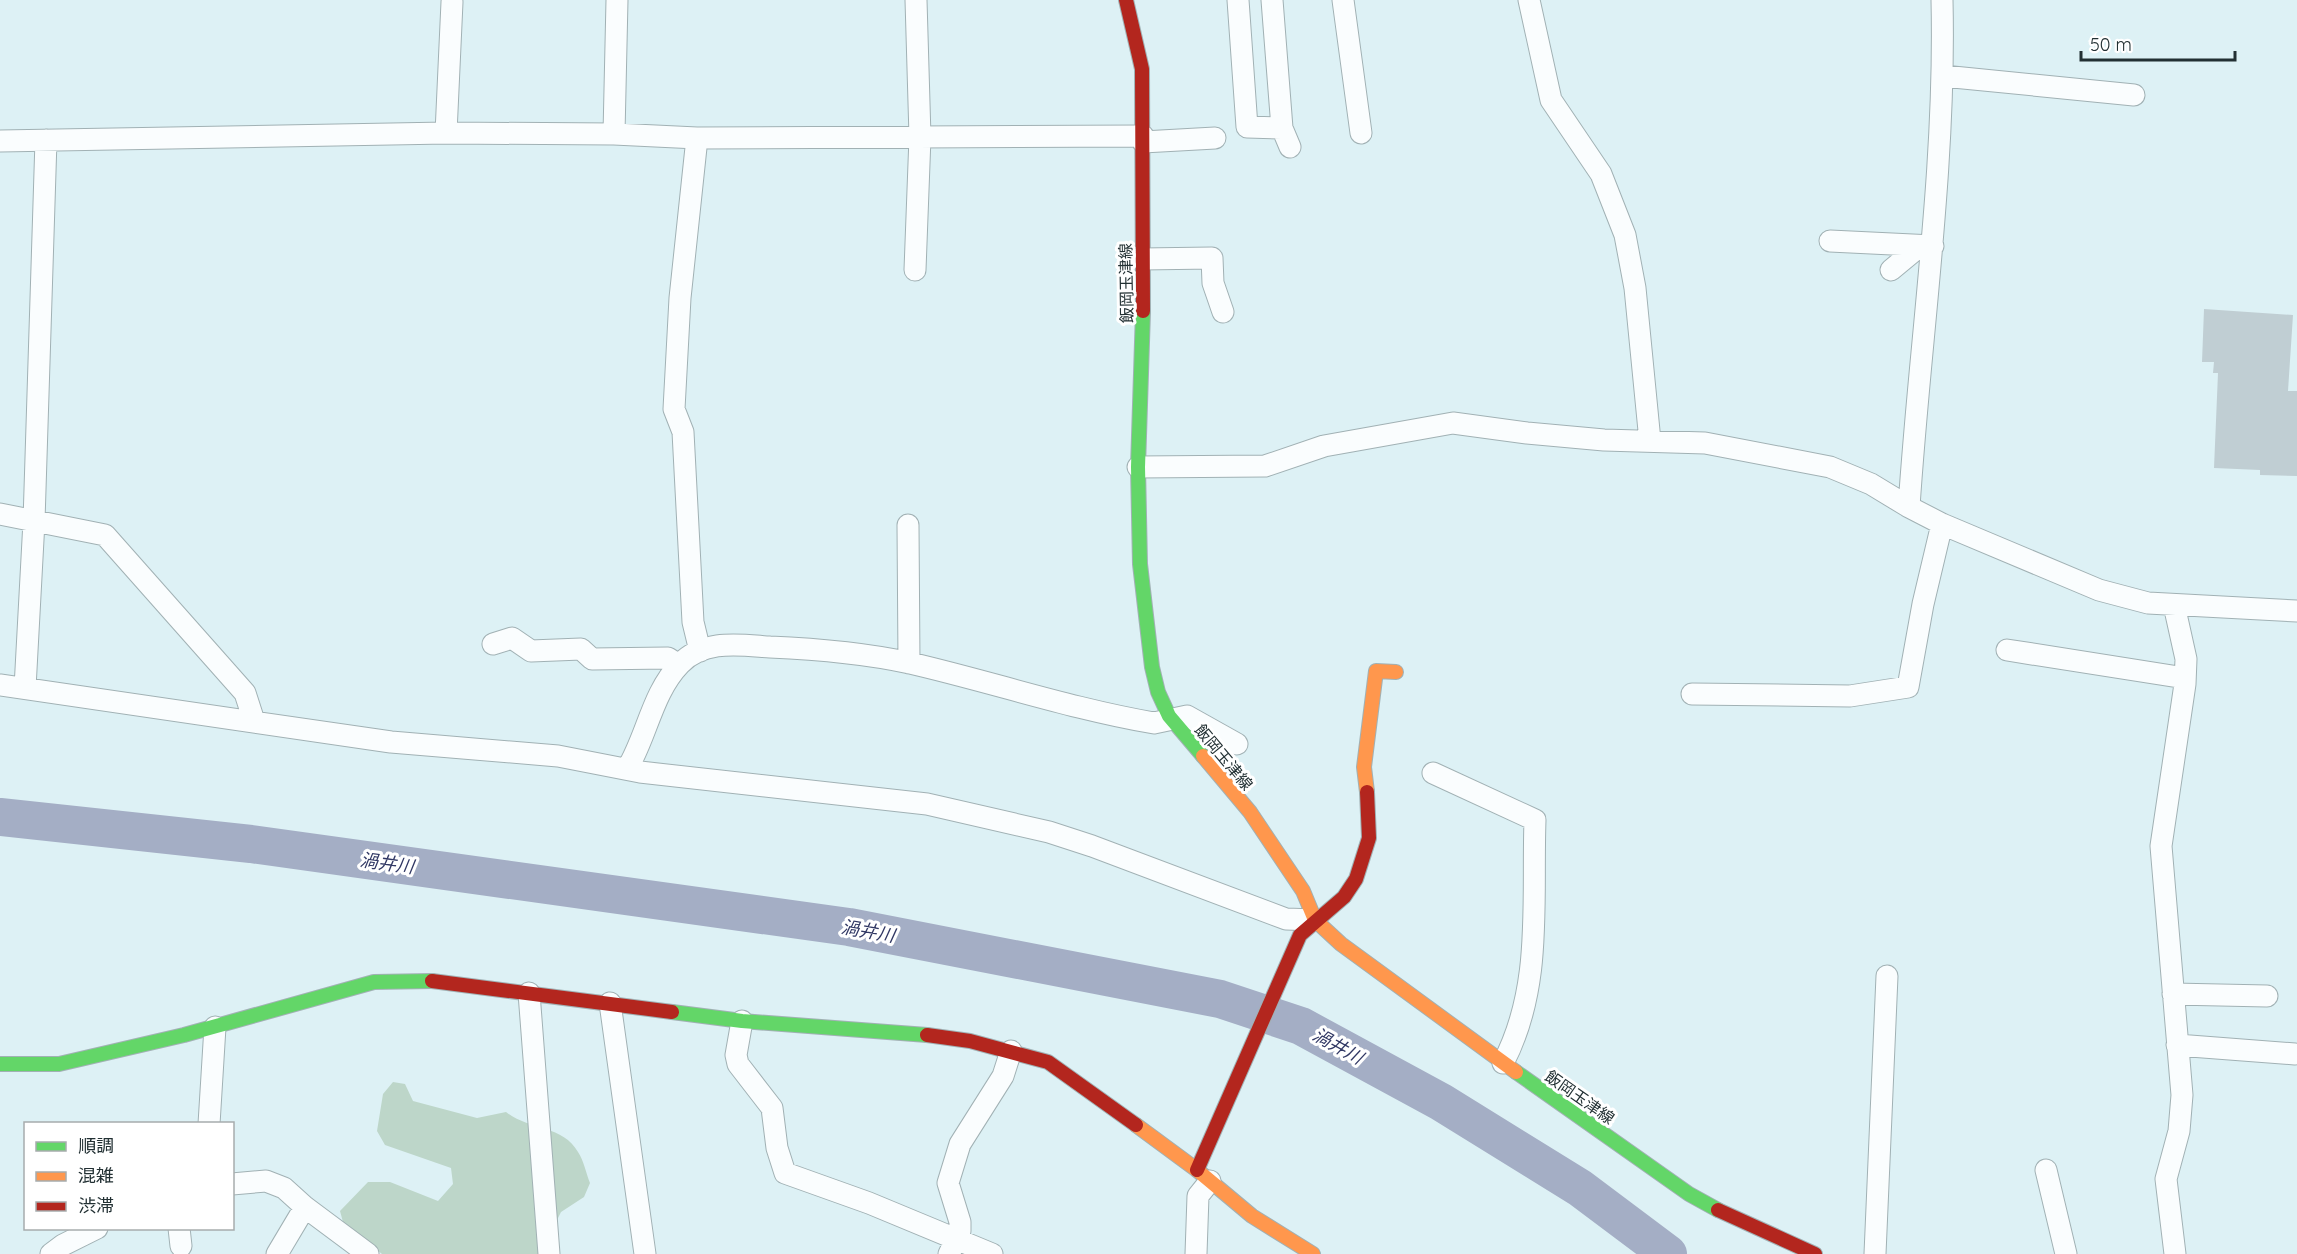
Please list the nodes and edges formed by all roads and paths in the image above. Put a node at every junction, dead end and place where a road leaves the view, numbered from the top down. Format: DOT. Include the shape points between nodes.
graph roads {
  1 [pos="616,0"];
  2 [pos="916,0"];
  3 [pos="1126,0"];
  4 [pos="1238,0"];
  5 [pos="1272,0"];
  6 [pos="1343,0"];
  7 [pos="1529,0"];
  8 [pos="1942,0"];
  9 [pos="452,3"];
  10 [pos="1943,76"];
  11 [pos="2134,95"];
  12 [pos="446,133"];
  13 [pos="1361,133"];
  14 [pos="614,134"];
  15 [pos="920,137"];
  16 [pos="697,138"];
  17 [pos="1215,138"];
  18 [pos="1143,139"];
  19 [pos="46,140"];
  20 [pos="0,141"];
  21 [pos="1830,241"];
  22 [pos="1927,246"];
  23 [pos="1142,259"];
  24 [pos="915,270"];
  25 [pos="1891,270"];
  26 [pos="1223,312"];
  27 [pos="1650,441"];
  28 [pos="1138,467"];
  29 [pos="1909,507"];
  30 [pos="0,514"];
  31 [pos="34,521"];
  32 [pos="1942,524"];
  33 [pos="908,525"];
  34 [pos="2174,605"];
  35 [pos="2297,611"];
  36 [pos="493,644"];
  37 [pos="2007,650"];
  38 [pos="700,651"];
  39 [pos="909,663"];
  40 [pos="679,664"];
  41 [pos="1396,672"];
  42 [pos="2185,678"];
  43 [pos="0,685"];
  44 [pos="25,688"];
  45 [pos="1692,694"];
  46 [pos="255,721"];
  47 [pos="1173,721"];
  48 [pos="1237,744"];
  49 [pos="627,769"];
  50 [pos="1433,773"];
  51 [pos="1307,927"];
  52 [pos="1887,976"];
  53 [pos="529,993"];
  54 [pos="2172,994"];
  55 [pos="2267,996"];
  56 [pos="610,1003"];
  57 [pos="742,1021"];
  58 [pos="215,1027"];
  59 [pos="2177,1045"];
  60 [pos="1011,1051"];
  61 [pos="2295,1054"];
  62 [pos="1503,1063"];
  63 [pos="0,1064"];
  64 [pos="209,1122"];
  65 [pos="2046,1170"];
  66 [pos="1203,1175"];
  67 [pos="234,1184"];
  68 [pos="304,1207"];
  69 [pos="93,1230"];
  70 [pos="953,1246"];
  71 [pos="358,1251"];
  72 [pos="51,1254"];
  73 [pos="277,1254"];
  74 [pos="549,1254"];
  75 [pos="645,1254"];
  76 [pos="992,1254"];
  77 [pos="1196,1254"];
  78 [pos="1313,1254"];
  79 [pos="1815,1254"];
  80 [pos="1875,1254"];
  81 [pos="2066,1254"];
  82 [pos="2175,1254"];
  1 -- 14 [label="street"];
  2 -- 15 [label="street"];
  3 -- 18 [label="street, 飯岡玉津線" via="1142,69"];
  4 -- 5 [label="street" via="1247,128 1286,138"];
  6 -- 13 [label="street"];
  7 -- 27 [label="street" via="1551,100 1600,174 1625,235 1635,288"];
  8 -- 10 [label="street"];
  9 -- 12 [label="street"];
  10 -- 11 [label="street"];
  10 -- 22 [label="street"];
  12 -- 14 [label="street"];
  12 -- 19 [label="street"];
  14 -- 16 [label="street"];
  15 -- 16 [label="street"];
  15 -- 18 [label="street"];
  15 -- 24 [label="street"];
  16 -- 38 [label="street" via="680,298 674,409 683,432 693,622"];
  17 -- 18 [label="street"];
  18 -- 23 [label="street, 飯岡玉津線"];
  19 -- 20 [label="street"];
  19 -- 31 [label="street"];
  21 -- 22 [label="street"];
  22 -- 25 [label="street"];
  22 -- 29 [label="street"];
  23 -- 26 [label="street" via="1212,258 1213,283"];
  23 -- 28 [label="street, 飯岡玉津線"];
  27 -- 28 [label="street" via="1527,433 1453,423 1324,446 1265,466"];
  27 -- 29 [label="street" via="1705,443 1830,467"];
  28 -- 47 [label="street, 飯岡玉津線" via="1140,564 1152,667 1158,692"];
  29 -- 32 [label="street"];
  30 -- 31 [label="street"];
  31 -- 44 [label="street"];
  31 -- 46 [label="street" via="105,535 245,693"];
  32 -- 34 [label="street" via="2099,590 2148,603"];
  32 -- 45 [label="street" via="1908,687 1850,696"];
  33 -- 39 [label="street"];
  34 -- 35 [label="street"];
  34 -- 42 [label="street" via="2186,659"];
  36 -- 40 [label="street" via="512,638 531,651 581,649 592,659 668,658"];
  37 -- 42 [label="street"];
  38 -- 39 [label="street" via="723,645 829,650"];
  38 -- 40 [label="street"];
  39 -- 47 [label="street" via="1143,722"];
  40 -- 49 [label="street" via="655,702 639,749"];
  41 -- 51 [label="street" via="1376,670 1364,767 1369,838 1356,879 1344,897"];
  42 -- 54 [label="street" via="2161,846"];
  43 -- 44 [label="street"];
  44 -- 46 [label="street"];
  46 -- 49 [label="street" via="391,742 558,756"];
  47 -- 48 [label="street" via="1187,716"];
  47 -- 51 [label="street, 飯岡玉津線" via="1250,812 1303,891"];
  49 -- 51 [label="street" via="927,804 1049,832"];
  50 -- 62 [label="street" via="1535,820 1532,968 1516,1038"];
  51 -- 62 [label="street, 飯岡玉津線" via="1341,944"];
  51 -- 66 [label="street" via="1240,1070"];
  52 -- 80 [label="street"];
  53 -- 56 [label="street"];
  53 -- 58 [label="street" via="399,979 374,982"];
  53 -- 74 [label="street"];
  54 -- 55 [label="street"];
  54 -- 59 [label="street"];
  56 -- 57 [label="street"];
  56 -- 75 [label="street"];
  57 -- 60 [label="street" via="901,1032"];
  57 -- 70 [label="street" via="738,1064 772,1108 785,1173"];
  58 -- 63 [label="street" via="59,1064"];
  58 -- 64 [label="street"];
  59 -- 61 [label="street"];
  59 -- 82 [label="street" via="2181,1117 2166,1179"];
  60 -- 66 [label="street" via="1048,1062"];
  60 -- 70 [label="street" via="1003,1076 960,1144 948,1183 960,1222"];
  62 -- 79 [label="street, 飯岡玉津線" via="1689,1194"];
  65 -- 81 [label="street"];
  66 -- 77 [label="street" via="1198,1196"];
  66 -- 78 [label="street" via="1252,1216"];
  67 -- 68 [label="street" via="266,1181 284,1188"];
  68 -- 71 [label="street"];
  68 -- 73 [label="street"];
  69 -- 72 [label="street"];
  70 -- 76 [label="street"];
}
